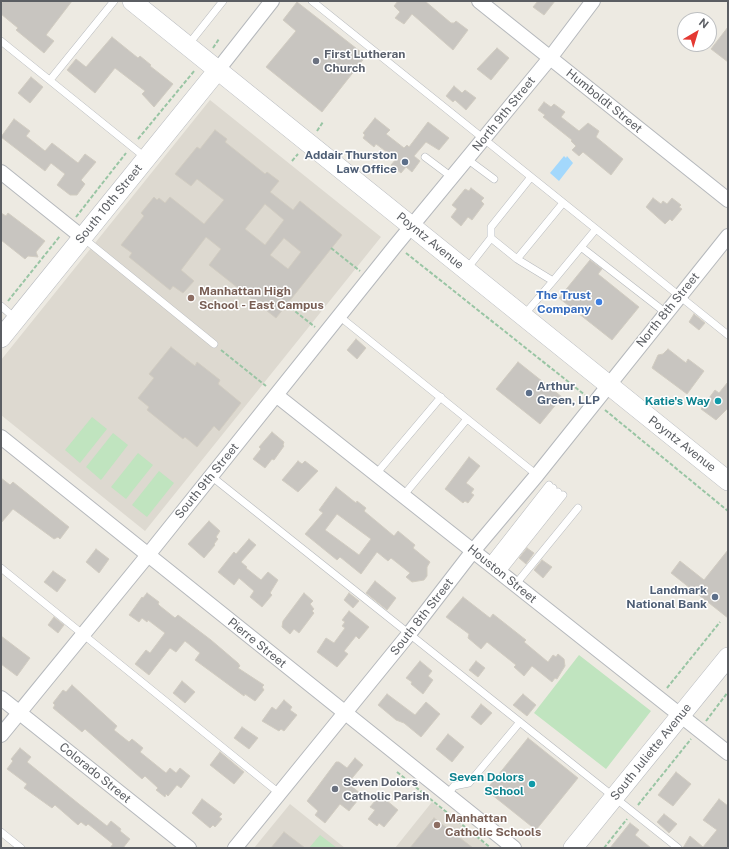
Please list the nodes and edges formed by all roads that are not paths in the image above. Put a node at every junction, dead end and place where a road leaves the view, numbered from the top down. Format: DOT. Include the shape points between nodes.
graph roads {
  1 [pos="114,1"];
  2 [pos="132,1"];
  3 [pos="223,1"];
  4 [pos="272,1"];
  5 [pos="312,1"];
  6 [pos="479,1"];
  7 [pos="593,1"];
  8 [pos="1,41"];
  9 [pos="187,46"];
  10 [pos="550,58"];
  11 [pos="210,65"];
  12 [pos="50,80"];
  13 [pos="484,139"];
  14 [pos="139,153"];
  15 [pos="425,157"];
  16 [pos="468,159"];
  17 [pos="1,172"];
  18 [pos="531,177"];
  19 [pos="453,178"];
  20 [pos="494,179"];
  21 [pos="728,200"];
  22 [pos="563,202"];
  23 [pos="413,227"];
  24 [pos="596,229"];
  25 [pos="75,232"];
  26 [pos="728,236"];
  27 [pos="491,238"];
  28 [pos="581,247"];
  29 [pos="517,259"];
  30 [pos="466,270"];
  31 [pos="552,281"];
  32 [pos="680,296"];
  33 [pos="7,311"];
  34 [pos="666,313"];
  35 [pos="339,316"];
  36 [pos="523,316"];
  37 [pos="728,335"];
  38 [pos="1,338"];
  39 [pos="214,344"];
  40 [pos="608,385"];
  41 [pos="276,395"];
  42 [pos="441,397"];
  43 [pos="467,419"];
  44 [pos="1,437"];
  45 [pos="376,474"];
  46 [pos="538,475"];
  47 [pos="211,476"];
  48 [pos="728,481"];
  49 [pos="403,496"];
  50 [pos="578,508"];
  51 [pos="474,551"];
  52 [pos="148,555"];
  53 [pos="1,568"];
  54 [pos="494,568"];
  55 [pos="515,585"];
  56 [pos="84,634"];
  57 [pos="409,634"];
  58 [pos="728,657"];
  59 [pos="1,698"];
  60 [pos="19,712"];
  61 [pos="345,713"];
  62 [pos="679,716"];
  63 [pos="520,722"];
  64 [pos="1,735"];
  65 [pos="728,753"];
  66 [pos="279,793"];
  67 [pos="447,795"];
  68 [pos="615,797"];
  69 [pos="1,832"];
  70 [pos="21,848"];
  71 [pos="189,848"];
  72 [pos="234,848"];
  73 [pos="514,848"];
  74 [pos="573,848"];
  75 [pos="678,848"];
  1 -- 12 [label="lane"];
  2 -- 9 [label="street, Poyntz Avenue"];
  3 -- 9 [label="lane"];
  4 -- 11 [label="street"];
  5 -- 13 [label="lane"];
  6 -- 10 [label="street, Humboldt Street"];
  7 -- 10 [label="street, North 9th Street"];
  8 -- 12 [label="lane"];
  9 -- 11 [label="street, Poyntz Avenue"];
  10 -- 13 [label="street, North 9th Street"];
  10 -- 21 [label="street, Humboldt Street"];
  11 -- 14 [label="street, South 10th Street"];
  11 -- 23 [label="street, Poyntz Avenue"];
  12 -- 14 [label="lane"];
  13 -- 16 [label="street, North 9th Street"];
  13 -- 18 [label="lane"];
  14 -- 25 [label="street, South 10th Street"];
  15 -- 19 [label="lane"];
  16 -- 19 [label="street, North 9th Street"];
  16 -- 20 [label="lane"];
  17 -- 25 [label="street"];
  18 -- 22 [label="lane"];
  18 -- 27 [label="lane" via="491,227"];
  19 -- 23 [label="street, North 9th Street"];
  22 -- 24 [label="lane"];
  22 -- 29 [label="lane"];
  23 -- 30 [label="street, Poyntz Avenue"];
  23 -- 35 [label="street, South 9th Street"];
  24 -- 28 [label="lane"];
  24 -- 32 [label="lane"];
  25 -- 33 [label="street, South 10th Street"];
  25 -- 39 [label="lane"];
  26 -- 32 [label="street, North 8th Street"];
  27 -- 29 [label="lane"];
  27 -- 30 [label="lane"];
  28 -- 31 [label="lane"];
  28 -- 34 [label="lane"];
  29 -- 31 [label="lane"];
  30 -- 36 [label="street, Poyntz Avenue"];
  31 -- 36 [label="lane"];
  32 -- 34 [label="street, North 8th Street"];
  32 -- 37 [label="lane"];
  33 -- 38 [label="street, South 10th Street"];
  34 -- 40 [label="street, North 8th Street"];
  35 -- 41 [label="street, South 9th Street"];
  35 -- 42 [label="lane"];
  36 -- 40 [label="street, Poyntz Avenue"];
  40 -- 46 [label="street, South 8th Street"];
  40 -- 48 [label="street, Poyntz Avenue"];
  41 -- 45 [label="street, Houston Street"];
  41 -- 47 [label="street, South 9th Street"];
  42 -- 43 [label="lane"];
  42 -- 45 [label="lane"];
  43 -- 46 [label="lane"];
  43 -- 49 [label="lane"];
  44 -- 52 [label="street, Pierre Street"];
  45 -- 49 [label="street, Houston Street"];
  46 -- 51 [label="street, South 8th Street"];
  47 -- 52 [label="street, South 9th Street"];
  47 -- 57 [label="lane"];
  49 -- 51 [label="street, Houston Street"];
  50 -- 55 [label="lane"];
  51 -- 54 [label="street, Houston Street"];
  51 -- 57 [label="street, South 8th Street"];
  52 -- 56 [label="street, South 9th Street"];
  52 -- 61 [label="street, Pierre Street"];
  53 -- 56 [label="lane"];
  54 -- 54 [label="lane" via="556,490"];
  54 -- 55 [label="street, Houston Street"];
  55 -- 62 [label="street, Houston Street"];
  56 -- 60 [label="street, South 9th Street"];
  56 -- 66 [label="lane"];
  57 -- 61 [label="street, South 8th Street"];
  57 -- 63 [label="lane"];
  58 -- 62 [label="street, South Juliette Avenue"];
  59 -- 60 [label="street, Colorado Street"];
  60 -- 64 [label="street, South 9th Street"];
  60 -- 71 [label="street, Colorado Street"];
  61 -- 66 [label="street, South 8th Street"];
  61 -- 67 [label="street, Pierre Street"];
  62 -- 65 [label="street, Houston Street"];
  62 -- 68 [label="street, South Juliette Avenue"];
  63 -- 67 [label="lane" via="469,783 454,786"];
  63 -- 68 [label="lane"];
  66 -- 72 [label="street, South 8th Street"];
  67 -- 73 [label="street, Pierre Street"];
  68 -- 74 [label="street, South Juliette Avenue"];
  68 -- 75 [label="lane"];
  69 -- 70 [label="lane"];
}
